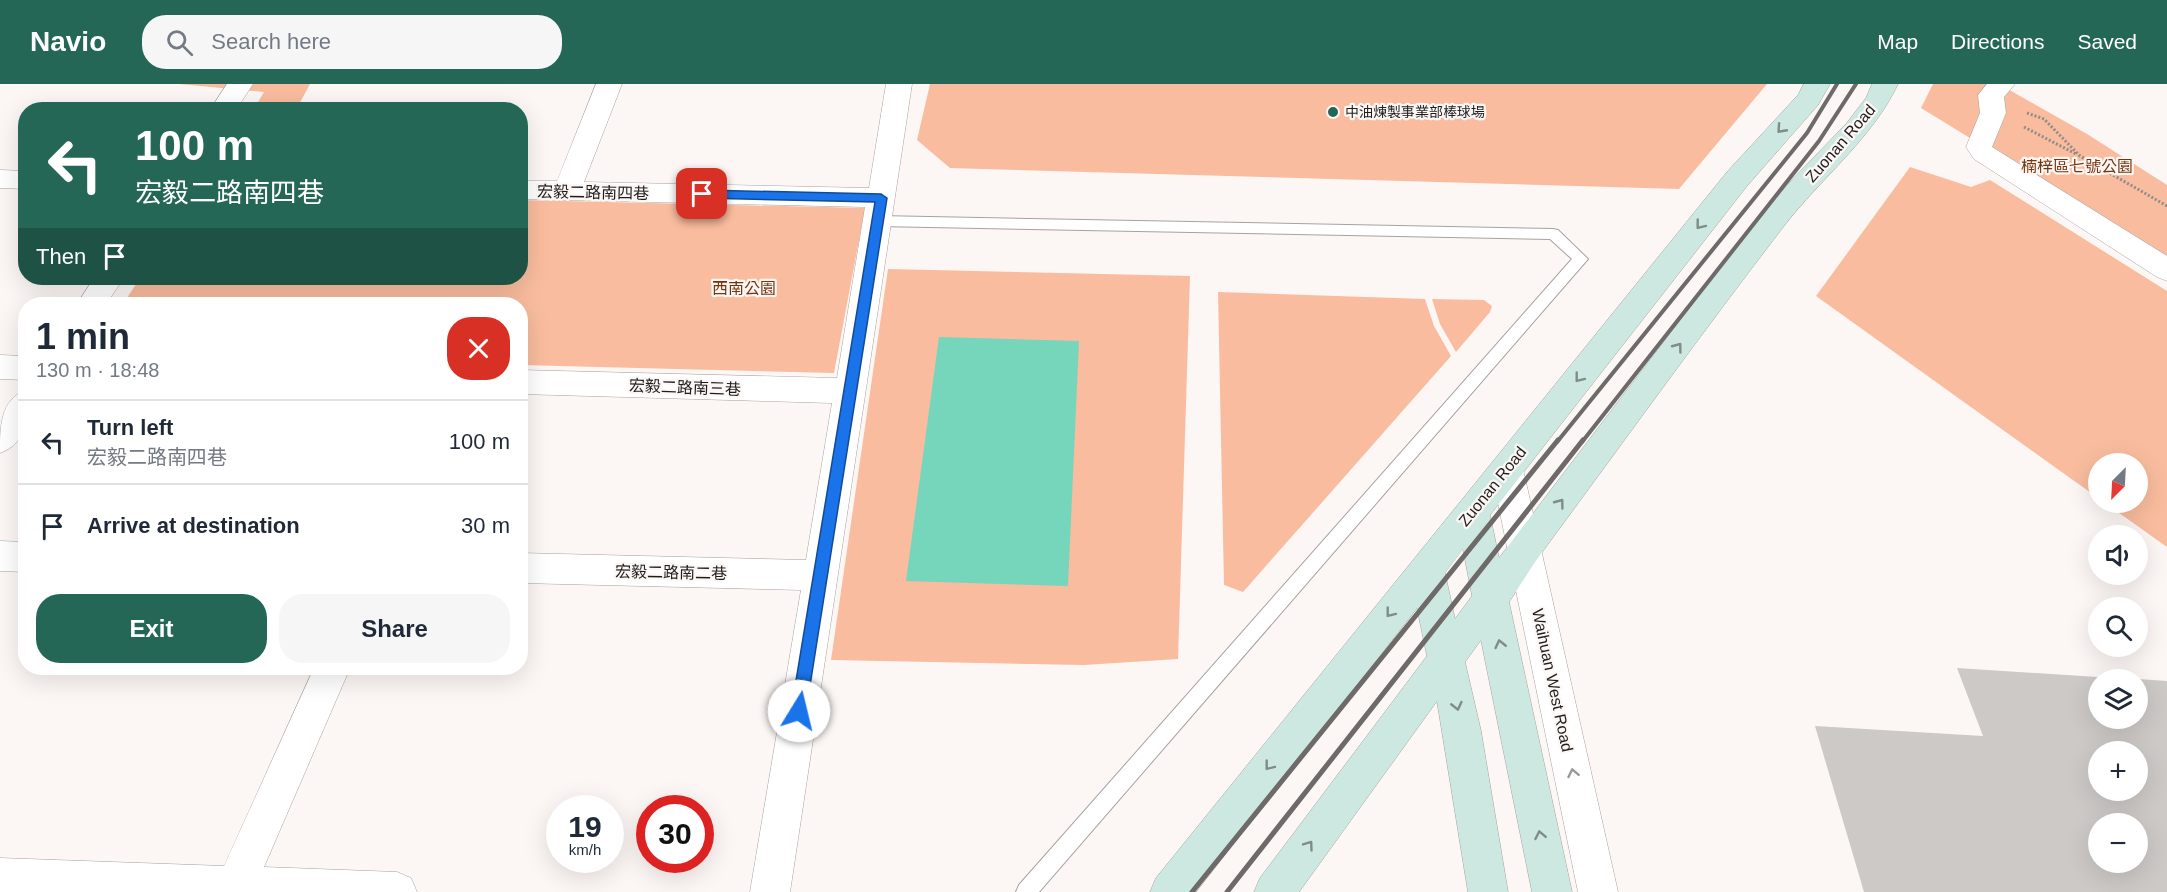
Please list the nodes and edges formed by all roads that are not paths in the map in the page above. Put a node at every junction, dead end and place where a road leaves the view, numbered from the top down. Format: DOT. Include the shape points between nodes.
graph roads {
  1 [pos="240,84"];
  2 [pos="609,84"];
  3 [pos="899,84"];
  4 [pos="1818,84"];
  5 [pos="1885,84"];
  6 [pos="2002,84"];
  7 [pos="228,102"];
  8 [pos="0,179"];
  9 [pos="18,180"];
  10 [pos="528,190"];
  11 [pos="567,191"];
  12 [pos="879,210"];
  13 [pos="2167,270"];
  14 [pos="0,367"];
  15 [pos="18,368"];
  16 [pos="528,382"];
  17 [pos="850,392"];
  18 [pos="18,414"];
  19 [pos="0,440"];
  20 [pos="1507,469"];
  21 [pos="1472,510"];
  22 [pos="1525,549"];
  23 [pos="0,556"];
  24 [pos="18,557"];
  25 [pos="1426,567"];
  26 [pos="528,568"];
  27 [pos="820,575"];
  28 [pos="1490,600"];
  29 [pos="1446,658"];
  30 [pos="329,675"];
  31 [pos="0,878"];
  32 [pos="235,889"];
  33 [pos="397,892"];
  34 [pos="770,892"];
  35 [pos="1026,892"];
  36 [pos="1170,892"];
  37 [pos="1274,892"];
  38 [pos="1488,892"];
  39 [pos="1551,892"];
  40 [pos="1598,892"];
  1 -- 7 [label="street"];
  2 -- 11 [label="street"];
  3 -- 12 [label="street"];
  4 -- 20 [label="street, Zuonan Road, one-way" via="1737,179"];
  22 -- 5 [label="street, Zuonan Road, one-way" via="1788,202 1862,120"];
  6 -- 13 [label="street" via="1991,95 1993,112 1979,147 1983,153"];
  8 -- 9 [label="street"];
  10 -- 11 [label="street, 宏毅二路南四巷"];
  11 -- 12 [label="street, 宏毅二路南四巷"];
  12 -- 17 [label="street"];
  12 -- 35 [label="lane" via="1553,234 1581,260"];
  14 -- 15 [label="street"];
  16 -- 17 [label="street, 宏毅二路南三巷"];
  17 -- 27 [label="street"];
  18 -- 19 [label="street"];
  20 -- 21 [label="street, Zuonan Road"];
  20 -- 22 [label="street, Waihuan West Road"];
  21 -- 25 [label="street, Zuonan Road"];
  21 -- 28 [label="street"];
  22 -- 28 [label="street, Zuonan Road"];
  40 -- 22 [label="street, Waihuan West Road, one-way"];
  23 -- 24 [label="street"];
  25 -- 29 [label="street"];
  25 -- 36 [label="street, Zuonan Road, one-way"];
  26 -- 27 [label="street, 宏毅二路南二巷"];
  27 -- 34 [label="street"];
  28 -- 29 [label="street, Zuonan Road"];
  39 -- 28 [label="street, one-way"];
  37 -- 29 [label="street, Zuonan Road, one-way"];
  29 -- 38 [label="street, one-way"];
  30 -- 32 [label="street"];
  31 -- 32 [label="street"];
  32 -- 33 [label="street"];
}
